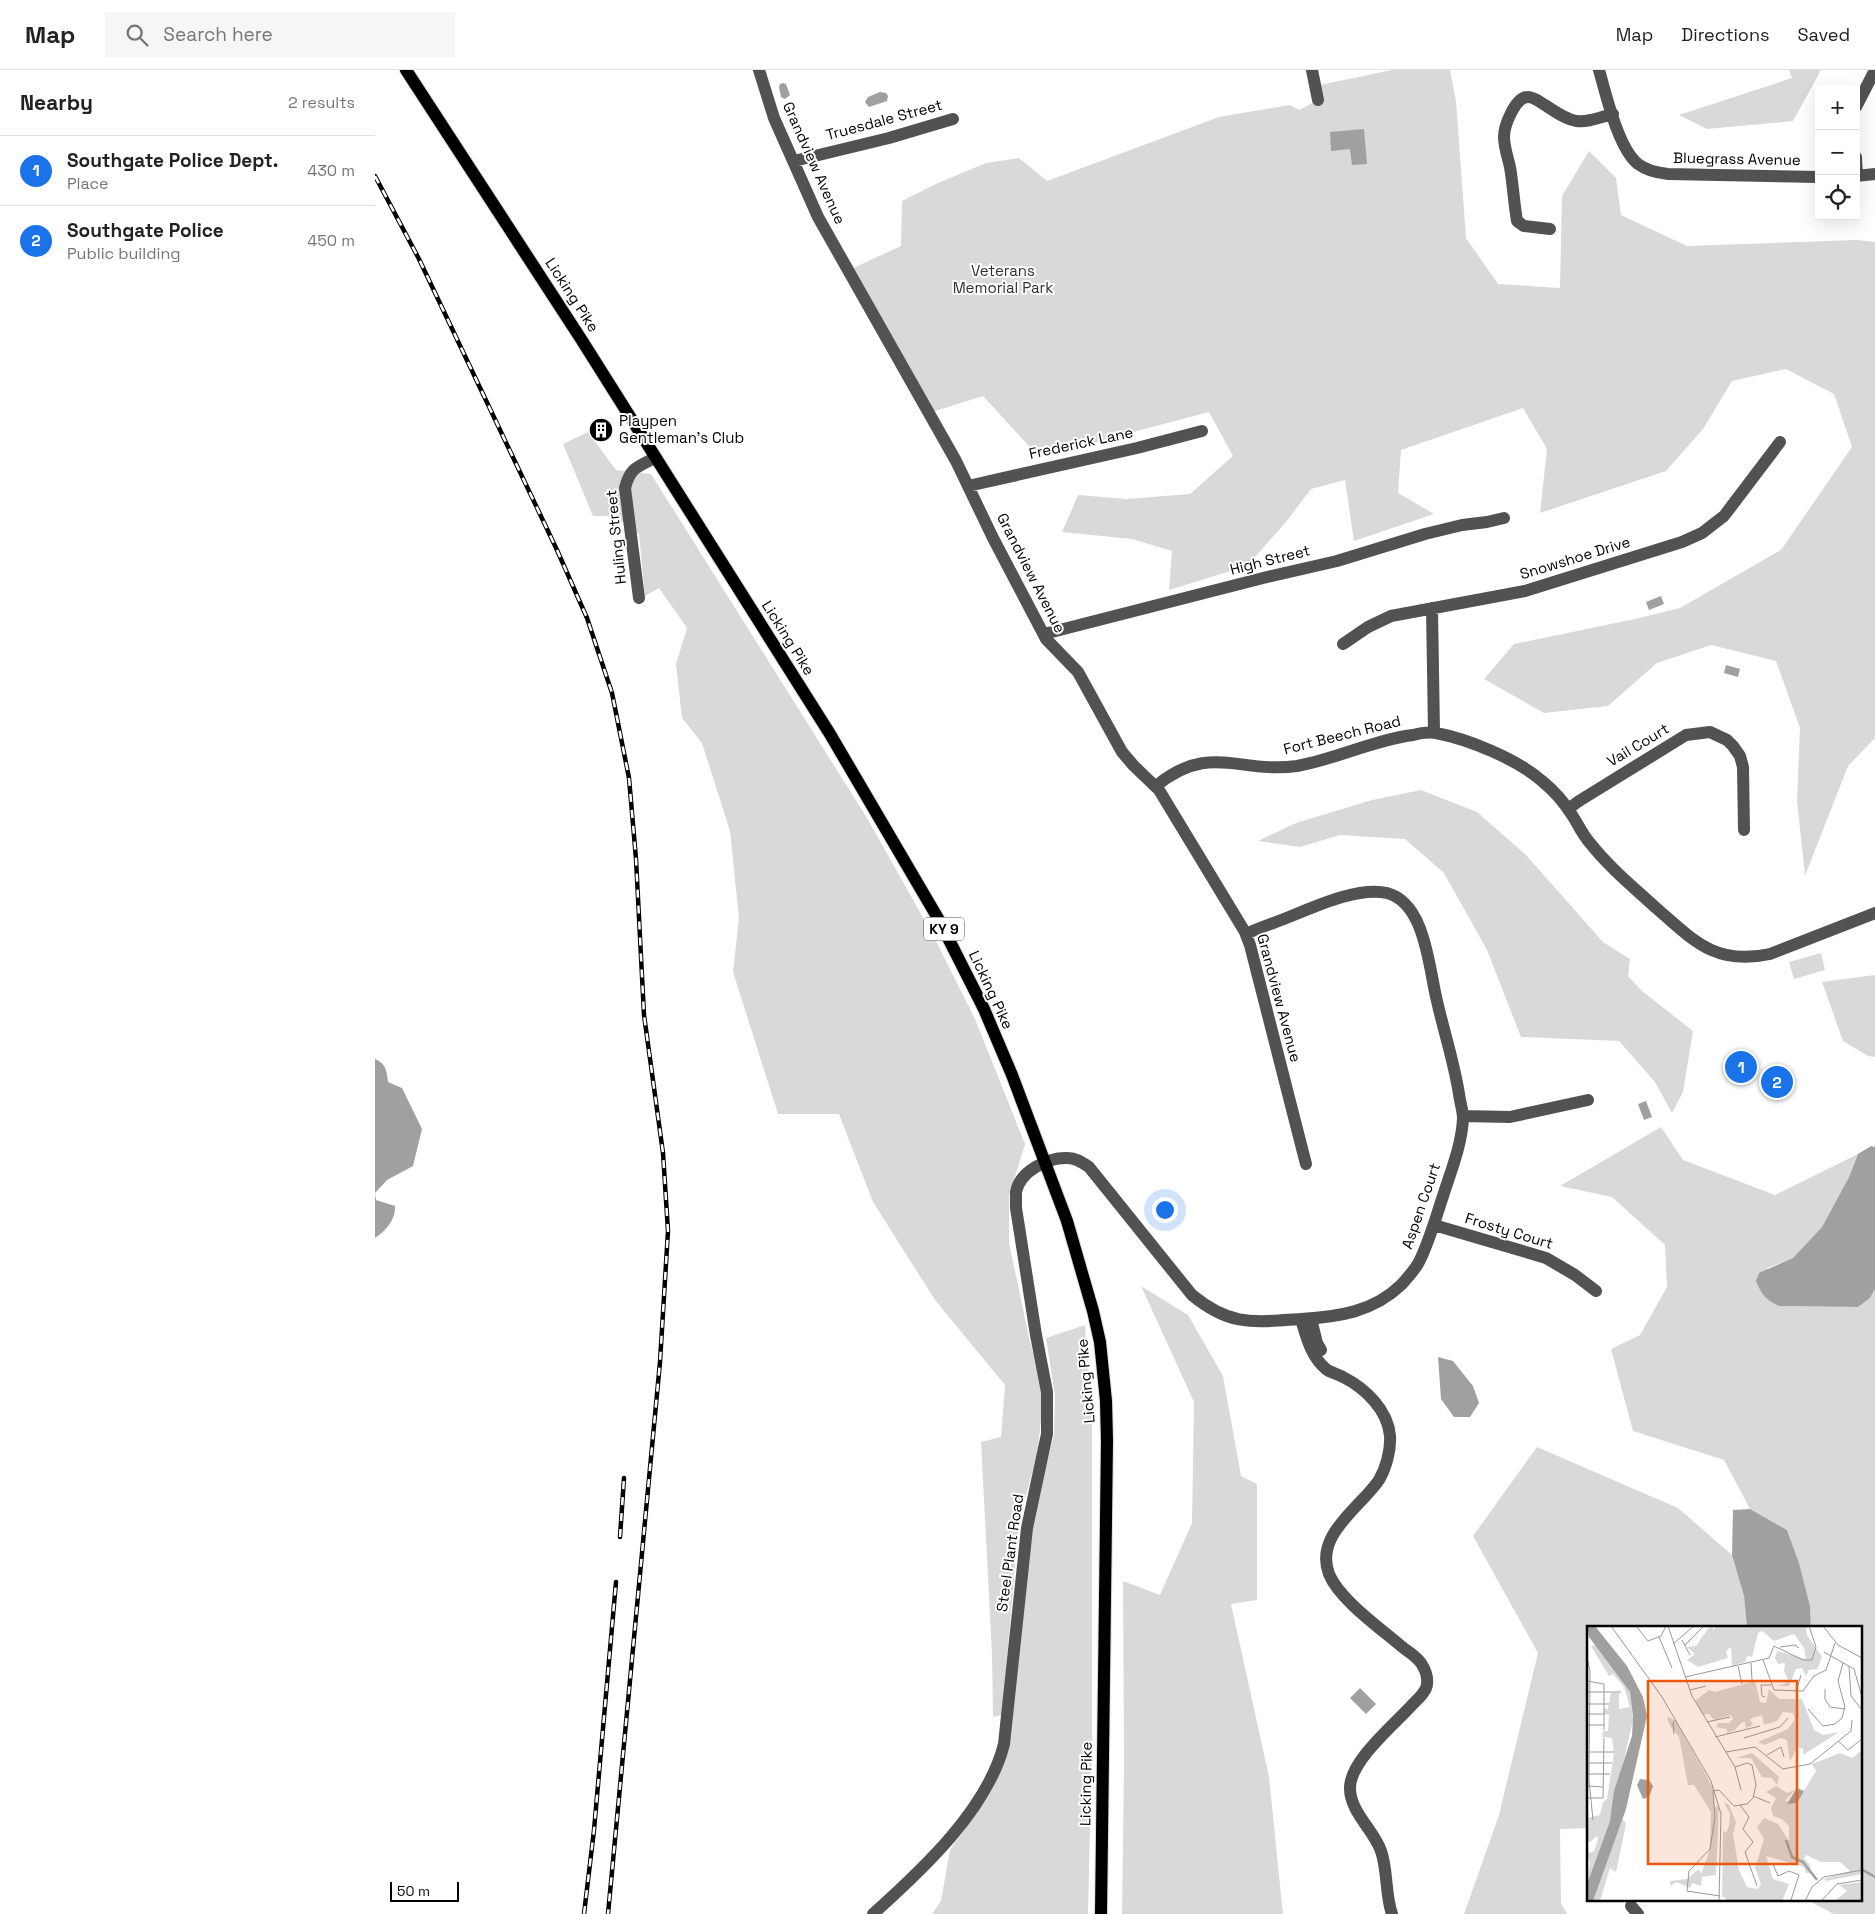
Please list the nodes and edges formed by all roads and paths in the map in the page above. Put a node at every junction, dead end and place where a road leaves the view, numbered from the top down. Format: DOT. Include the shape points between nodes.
graph roads {
  1 [pos="406,70"];
  2 [pos="759,70"];
  3 [pos="1313,70"];
  4 [pos="1599,70"];
  5 [pos="1875,70"];
  6 [pos="1860,99"];
  7 [pos="1318,100"];
  8 [pos="1613,114"];
  9 [pos="953,119"];
  10 [pos="793,161"];
  11 [pos="1875,174"];
  12 [pos="1860,176"];
  13 [pos="1815,177"];
  14 [pos="1549,229"];
  15 [pos="1202,431"];
  16 [pos="1780,442"];
  17 [pos="655,458"];
  18 [pos="968,486"];
  19 [pos="1504,518"];
  20 [pos="639,598"];
  21 [pos="1432,608"];
  22 [pos="1044,634"];
  23 [pos="1343,644"];
  24 [pos="1434,732"];
  25 [pos="1156,786"];
  26 [pos="1568,809"];
  27 [pos="1744,830"];
  28 [pos="1875,913"];
  29 [pos="1246,934"];
  30 [pos="1588,1100"];
  31 [pos="1463,1116"];
  32 [pos="1044,1163"];
  33 [pos="1306,1164"];
  34 [pos="1434,1226"];
  35 [pos="1596,1292"];
  36 [pos="1306,1319"];
  37 [pos="873,1914"];
  38 [pos="1101,1914"];
  39 [pos="1392,1914"];
  1 -- 17 [label="main road, Licking Pike / KY 9"];
  2 -- 10 [label="street, Grandview Avenue" via="774,118"];
  3 -- 7 [label="street"];
  4 -- 8 [label="street, Bluegrass Avenue"];
  5 -- 6 [label="street"];
  8 -- 13 [label="street, Bluegrass Avenue" via="1623,143 1631,155 1653,171"];
  8 -- 14 [label="street" via="1572,122 1529,97 1515,105 1504,137 1517,221 1524,226"];
  9 -- 10 [label="street, Truesdale Street"];
  10 -- 18 [label="street, Grandview Avenue" via="818,217"];
  11 -- 12 [label="street"];
  15 -- 18 [label="street, Frederick Lane"];
  16 -- 21 [label="street, Snowshoe Drive" via="1724,516 1702,533 1525,591"];
  17 -- 20 [label="street, Huling Street" via="632,470 625,488"];
  17 -- 32 [label="main road, Licking Pike / KY 9" via="830,734 939,920 984,1009"];
  18 -- 22 [label="street, Grandview Avenue"];
  19 -- 22 [label="street, High Street" via="1425,534 1337,561"];
  21 -- 23 [label="street, Snowshoe Drive" via="1391,616"];
  21 -- 24 [label="street"];
  22 -- 25 [label="street, Grandview Avenue" via="1050,645 1078,672 1122,752"];
  24 -- 25 [label="street, Fort Beech Road" via="1393,737 1299,765 1196,764 1171,774"];
  24 -- 26 [label="street, Fort Beech Road" via="1488,750 1528,771"];
  25 -- 29 [label="street, Grandview Avenue"];
  26 -- 27 [label="street, Vail Court" via="1686,735 1710,732 1727,740 1740,756"];
  26 -- 28 [label="street, Fort Beech Road" via="1581,831 1612,869 1674,925 1702,946 1722,954 1759,956 1797,945"];
  29 -- 31 [label="street, Aspen Court" via="1316,906 1368,892 1388,893 1404,902 1424,940 1436,1000 1456,1071"];
  29 -- 33 [label="street, Grandview Avenue"];
  30 -- 31 [label="street" via="1510,1117"];
  31 -- 34 [label="street, Aspen Court" via="1460,1138"];
  32 -- 36 [label="street, Aspen Court" via="1069,1158 1089,1167 1192,1295 1207,1307 1243,1321"];
  32 -- 37 [label="street, Steel Plant Road" via="1023,1178 1017,1191 1016,1208 1047,1398 1047,1434 1027,1528 1001,1758 989,1785 969,1815 903,1887"];
  32 -- 38 [label="main road, Licking Pike / KY 9" via="1067,1221 1093,1311 1106,1401"];
  34 -- 35 [label="street, Frosty Court" via="1546,1258"];
  34 -- 36 [label="street, Aspen Court" via="1420,1261 1409,1277 1381,1301 1360,1311"];
  36 -- 39 [label="street" via="1316,1358 1327,1370 1354,1383 1372,1398 1385,1416 1390,1436 1389,1455 1379,1479 1329,1541 1326,1556 1329,1573 1336,1587 1420,1661 1426,1672 1427,1686 1419,1698 1361,1760 1352,1774 1350,1789 1354,1804 1381,1851"];
}
